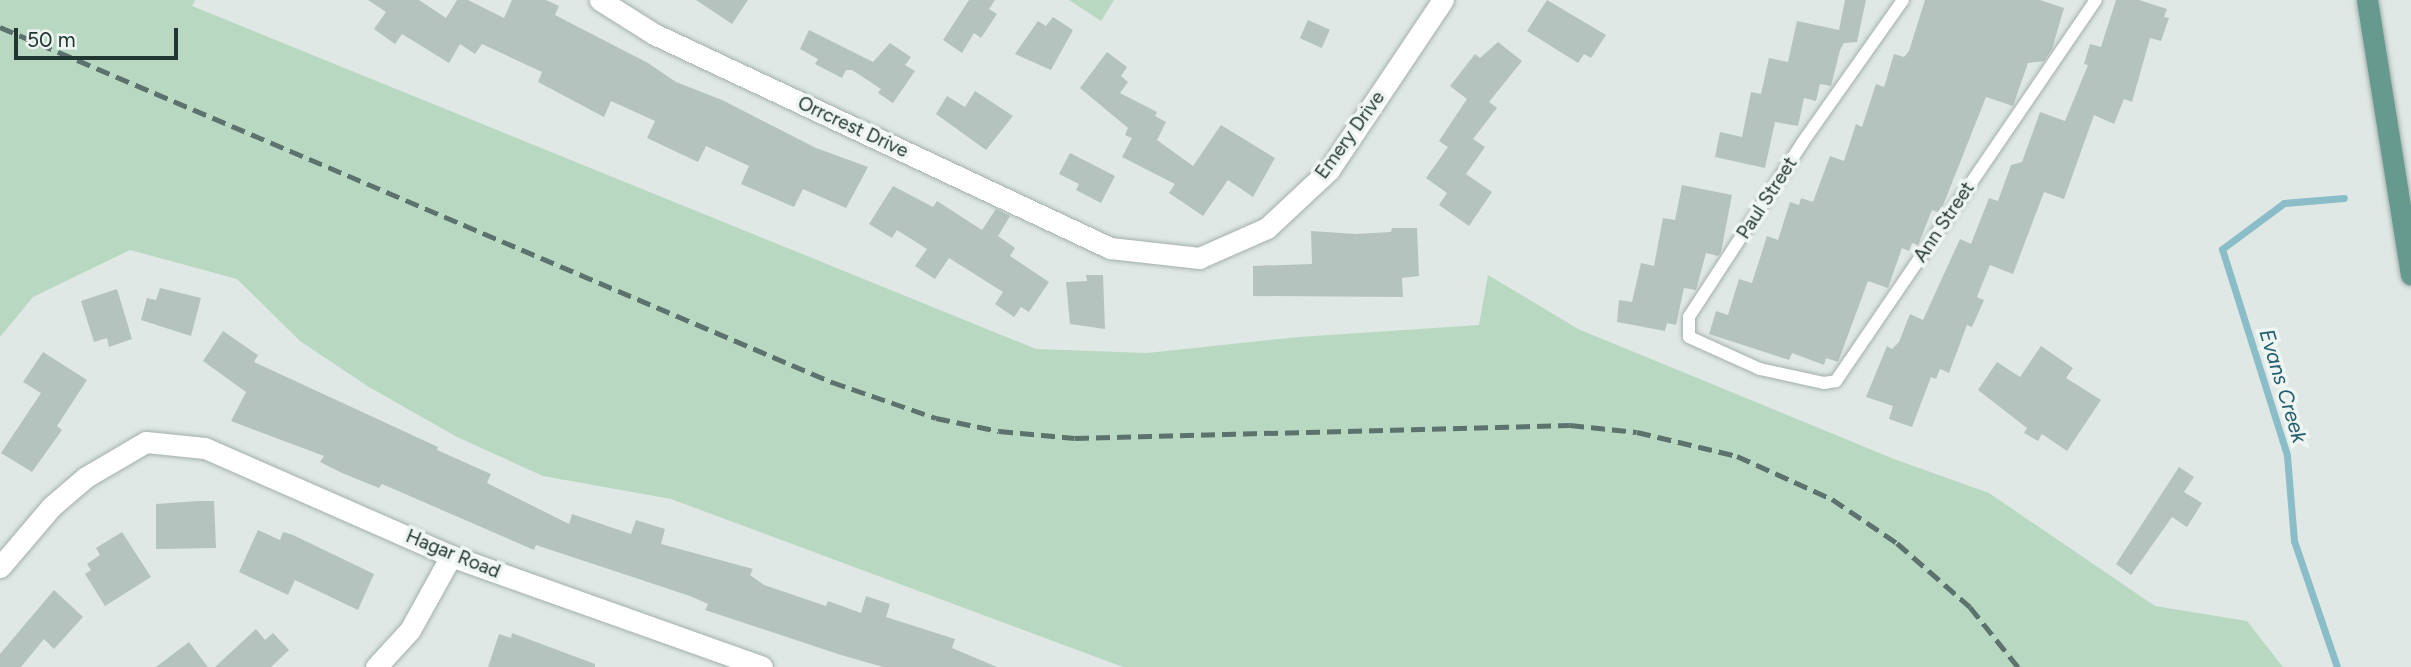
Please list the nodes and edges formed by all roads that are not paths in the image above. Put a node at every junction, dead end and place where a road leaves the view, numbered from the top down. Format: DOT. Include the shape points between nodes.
graph roads {
  1 [pos="600,0"];
  2 [pos="1443,0"];
  3 [pos="1903,0"];
  4 [pos="2096,0"];
  5 [pos="2367,0"];
  6 [pos="1110,248"];
  7 [pos="2410,253"];
  8 [pos="2411,274"];
  9 [pos="1760,369"];
  10 [pos="451,556"];
  11 [pos="0,567"];
  12 [pos="376,667"];
  13 [pos="762,667"];
  1 -- 6 [label="street, Orrcrest Drive" via="654,34"];
  2 -- 6 [label="street, Emery Drive" via="1329,170 1268,228 1199,258"];
  3 -- 9 [label="lane, Paul Street" via="1689,317 1689,337"];
  4 -- 9 [label="lane, Ann Street" via="1836,381 1824,383"];
  5 -- 7 [label="main road"];
  7 -- 8 [label="main road"];
  10 -- 11 [label="street, Hagar Road" via="205,448 146,442 86,477 60,499"];
  10 -- 12 [label="street" via="411,630"];
  10 -- 13 [label="street, Hagar Road"];
}
